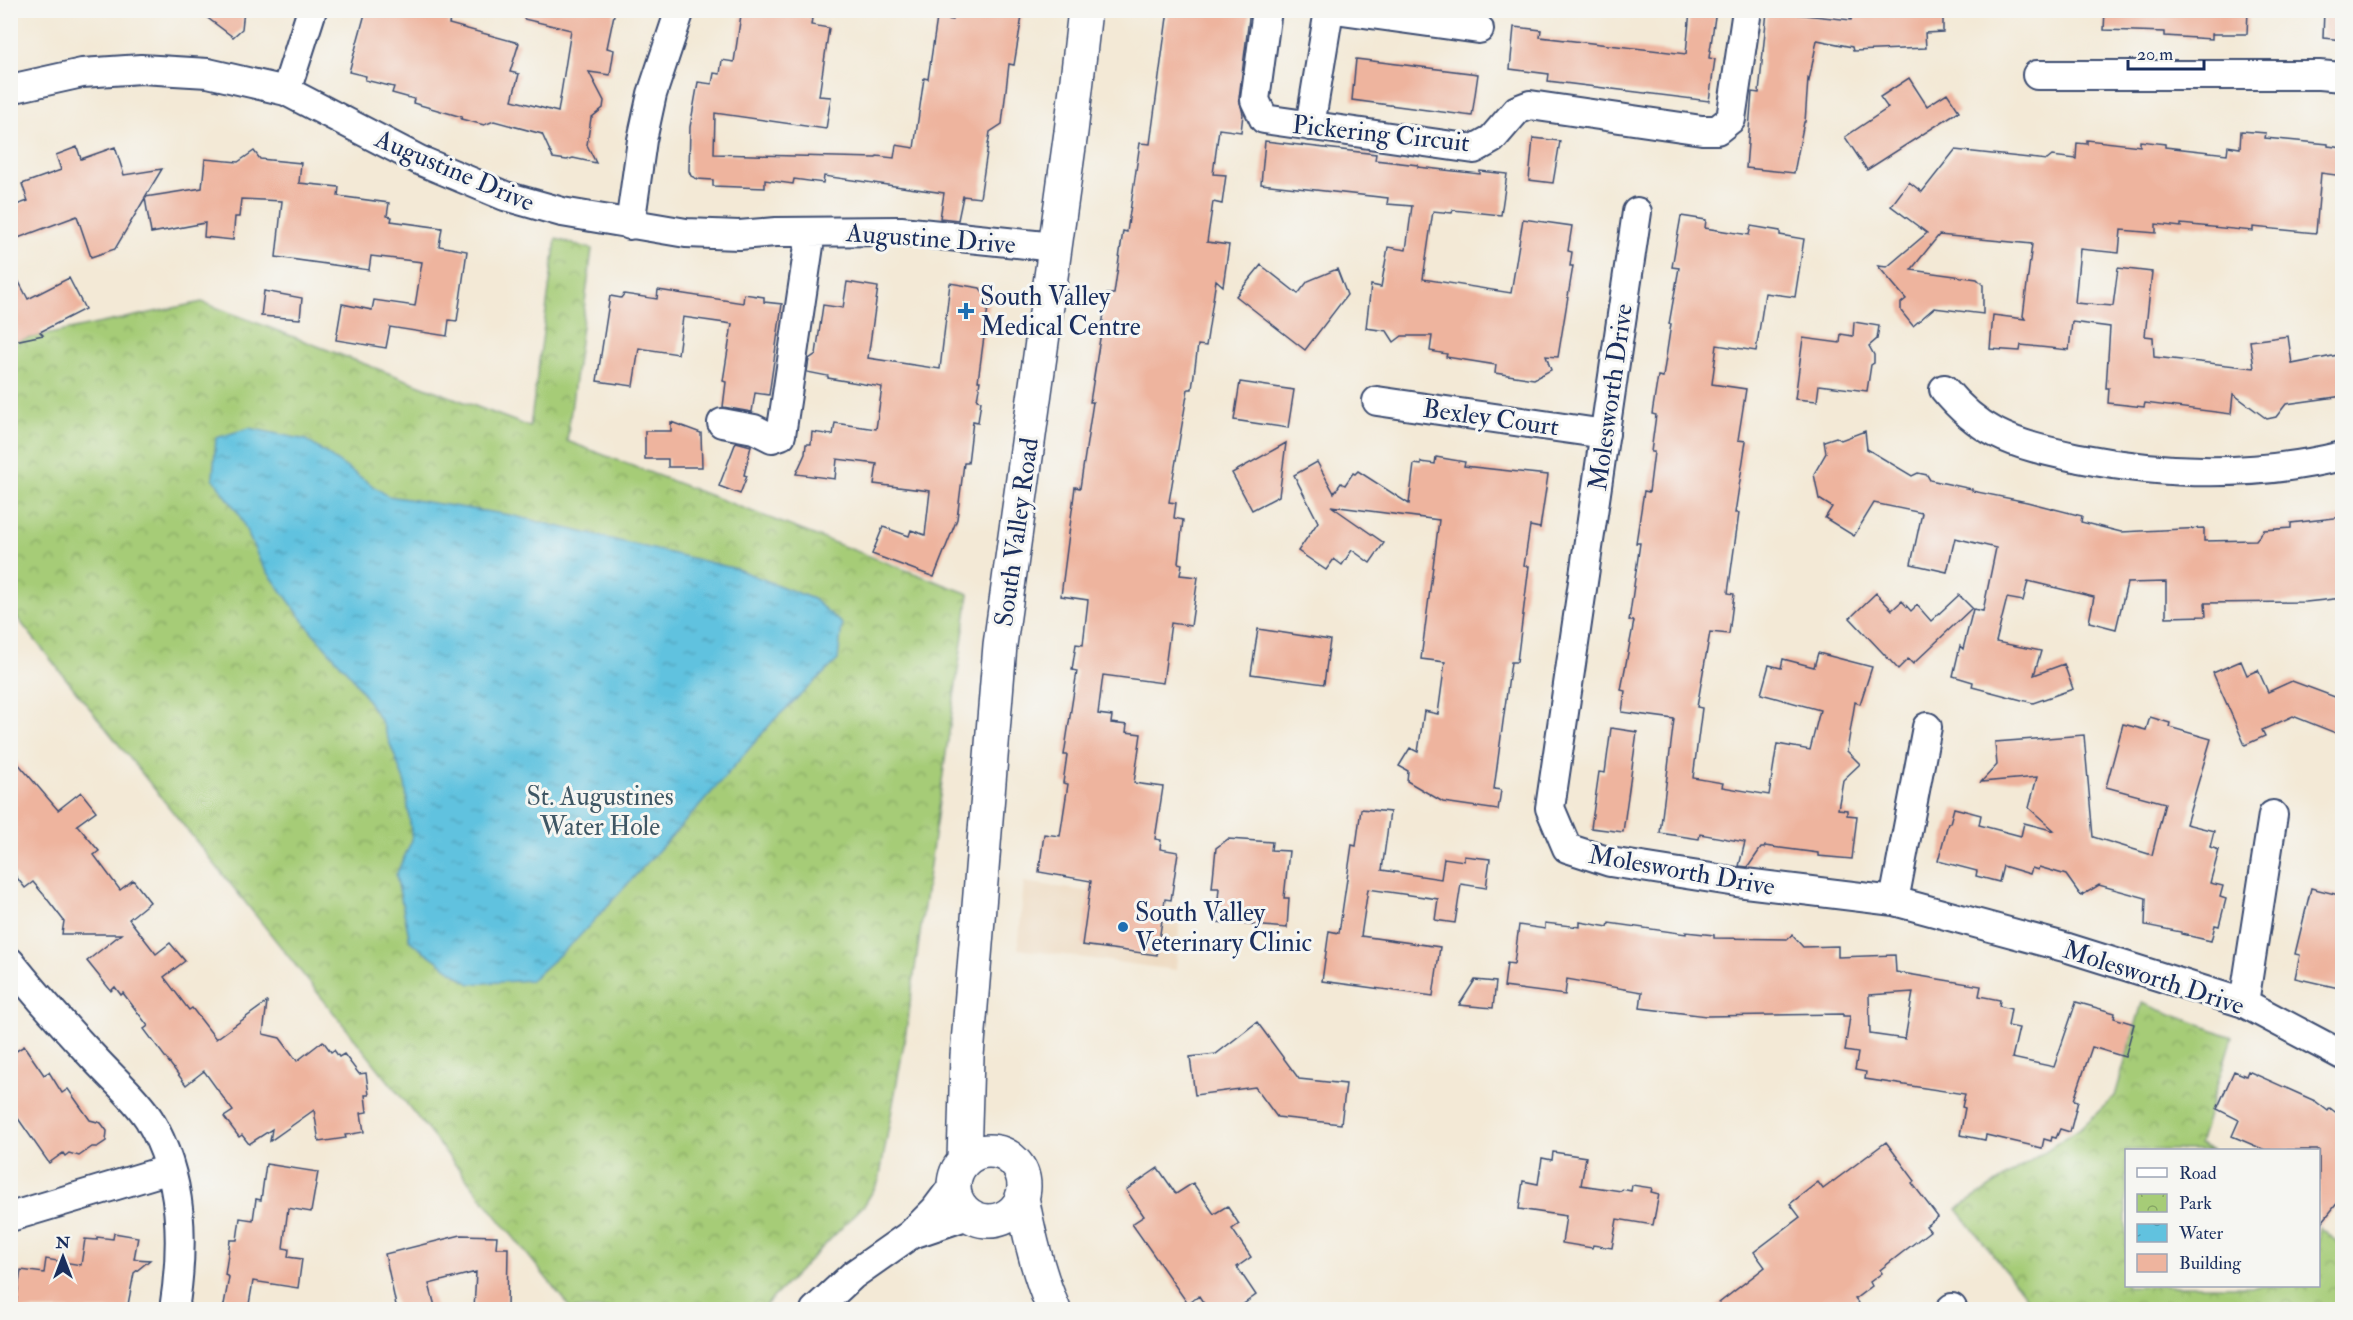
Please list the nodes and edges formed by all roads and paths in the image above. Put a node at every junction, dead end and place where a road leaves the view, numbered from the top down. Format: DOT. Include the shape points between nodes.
graph roads {
  1 [pos="312,10"];
  2 [pos="680,10"];
  3 [pos="1085,10"];
  4 [pos="1267,10"];
  5 [pos="1329,10"];
  6 [pos="1342,10"];
  7 [pos="1747,10"];
  8 [pos="1479,29"];
  9 [pos="2037,75"];
  10 [pos="2343,77"];
  11 [pos="10,89"];
  12 [pos="286,91"];
  13 [pos="1310,126"];
  14 [pos="1637,212"];
  15 [pos="630,225"];
  16 [pos="811,232"];
  17 [pos="1055,248"];
  18 [pos="1944,389"];
  19 [pos="1377,401"];
  20 [pos="722,423"];
  21 [pos="1605,434"];
  22 [pos="2343,456"];
  23 [pos="1927,727"];
  24 [pos="2272,814"];
  25 [pos="1894,901"];
  26 [pos="10,962"];
  27 [pos="2244,1003"];
  28 [pos="2343,1055"];
  29 [pos="967,1056"];
  30 [pos="997,1151"];
  31 [pos="170,1169"];
  32 [pos="958,1173"];
  33 [pos="1022,1197"];
  34 [pos="10,1217"];
  35 [pos="975,1218"];
  36 [pos="910,1234"];
  37 [pos="1050,1300"];
  38 [pos="174,1310"];
  39 [pos="815,1310"];
  1 -- 12 [label="street"];
  2 -- 15 [label="street" via="652,94"];
  3 -- 17 [label="main road, South Valley Road"];
  4 -- 13 [label="street, Pickering Circuit" via="1255,100 1264,119"];
  5 -- 13 [label="street"];
  6 -- 8 [label="street"];
  7 -- 13 [label="street, Pickering Circuit" via="1731,119 1717,130 1530,105 1516,110 1492,139 1474,149"];
  9 -- 10 [label="street"];
  11 -- 12 [label="street, Augustine Drive" via="82,72 141,69 208,73"];
  12 -- 15 [label="street, Augustine Drive" via="419,160 505,196"];
  14 -- 21 [label="street, Molesworth Drive"];
  15 -- 16 [label="street, Augustine Drive" via="707,234"];
  16 -- 17 [label="street, Augustine Drive" via="901,231"];
  16 -- 20 [label="street" via="781,435 772,438 754,429"];
  17 -- 29 [label="main road, South Valley Road" via="1000,645"];
  18 -- 22 [label="street" via="1960,408 1995,433 2042,450 2110,464 2190,471 2269,470"];
  19 -- 21 [label="street, Bexley Court"];
  21 -- 25 [label="street, Molesworth Drive" via="1550,808 1567,848 1610,862"];
  23 -- 25 [label="street"];
  24 -- 27 [label="street"];
  25 -- 27 [label="street, Molesworth Drive" via="2068,948"];
  26 -- 31 [label="street" via="148,1119"];
  27 -- 28 [label="street, Molesworth Drive"];
  29 -- 30 [label="main road, South Valley Road" via="979,1112"];
  29 -- 32 [label="main road, South Valley Road"];
  30 -- 32 [label="main road" via="979,1152"];
  30 -- 33 [label="main road, South Valley Road" via="1008,1156 1021,1172"];
  31 -- 34 [label="street"];
  31 -- 38 [label="street" via="181,1220"];
  32 -- 35 [label="main road, South Valley Road" via="955,1197"];
  32 -- 36 [label="street" via="935,1210"];
  33 -- 35 [label="main road" via="1017,1208 996,1221"];
  33 -- 37 [label="main road, South Valley Road"];
  35 -- 36 [label="street"];
  35 -- 37 [label="main road, South Valley Road" via="1017,1247"];
  36 -- 39 [label="street" via="853,1275"];
}
